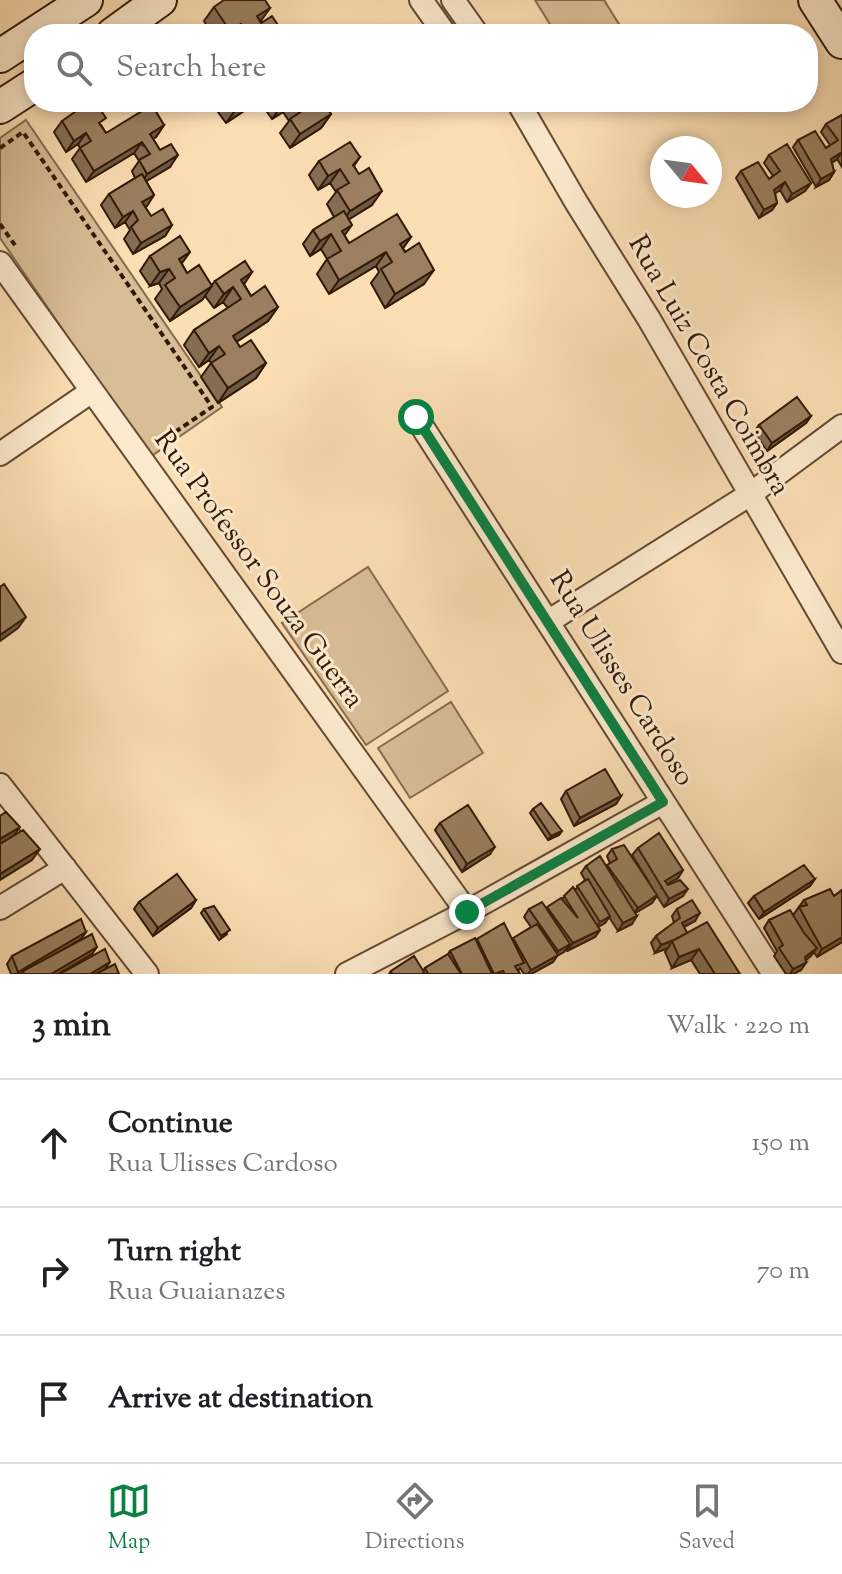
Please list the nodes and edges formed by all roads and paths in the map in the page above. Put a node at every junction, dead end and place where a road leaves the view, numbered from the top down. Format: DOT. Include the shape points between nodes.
graph roads {
  1 [pos="86,0"];
  2 [pos="160,0"];
  3 [pos="421,0"];
  4 [pos="453,0"];
  5 [pos="815,0"];
  6 [pos="49,24"];
  7 [pos="127,24"];
  8 [pos="438,24"];
  9 [pos="470,24"];
  10 [pos="24,40"];
  11 [pos="842,42"];
  12 [pos="0,56"];
  13 [pos="24,91"];
  14 [pos="0,107"];
  15 [pos="521,112"];
  16 [pos="0,148"];
  17 [pos="0,224"];
  18 [pos="9,257"];
  19 [pos="92,391"];
  20 [pos="416,417"];
  21 [pos="842,426"];
  22 [pos="153,447"];
  23 [pos="0,454"];
  24 [pos="749,495"];
  25 [pos="549,621"];
  26 [pos="842,652"];
  27 [pos="0,785"];
  28 [pos="663,802"];
  29 [pos="65,868"];
  30 [pos="0,908"];
  31 [pos="467,912"];
  32 [pos="147,974"];
  33 [pos="347,974"];
  34 [pos="774,974"];
  1 -- 6 [label="main road"];
  2 -- 7 [label="main road"];
  3 -- 8 [label="street"];
  4 -- 9 [label="street"];
  5 -- 11 [label="main road"];
  10 -- 12 [label="main road"];
  13 -- 14 [label="main road"];
  15 -- 24 [label="street, Rua Luiz Costa Coimbra" via="649,319"];
  16 -- 22 [label="path" via="23,132 212,407"];
  17 -- 18 [label="path"];
  18 -- 19 [label="street, Rua Professor Souza Guerra"];
  19 -- 23 [label="street"];
  19 -- 31 [label="street, Rua Professor Souza Guerra"];
  20 -- 25 [label="street, Rua Ulisses Cardoso"];
  21 -- 24 [label="street"];
  24 -- 25 [label="street"];
  24 -- 26 [label="street, Rua Luiz Costa Coimbra"];
  25 -- 28 [label="street, Rua Ulisses Cardoso"];
  27 -- 29 [label="street"];
  28 -- 31 [label="street"];
  28 -- 34 [label="street, Rua Ulisses Cardoso"];
  29 -- 30 [label="street"];
  29 -- 32 [label="street"];
  31 -- 33 [label="street"];
}
